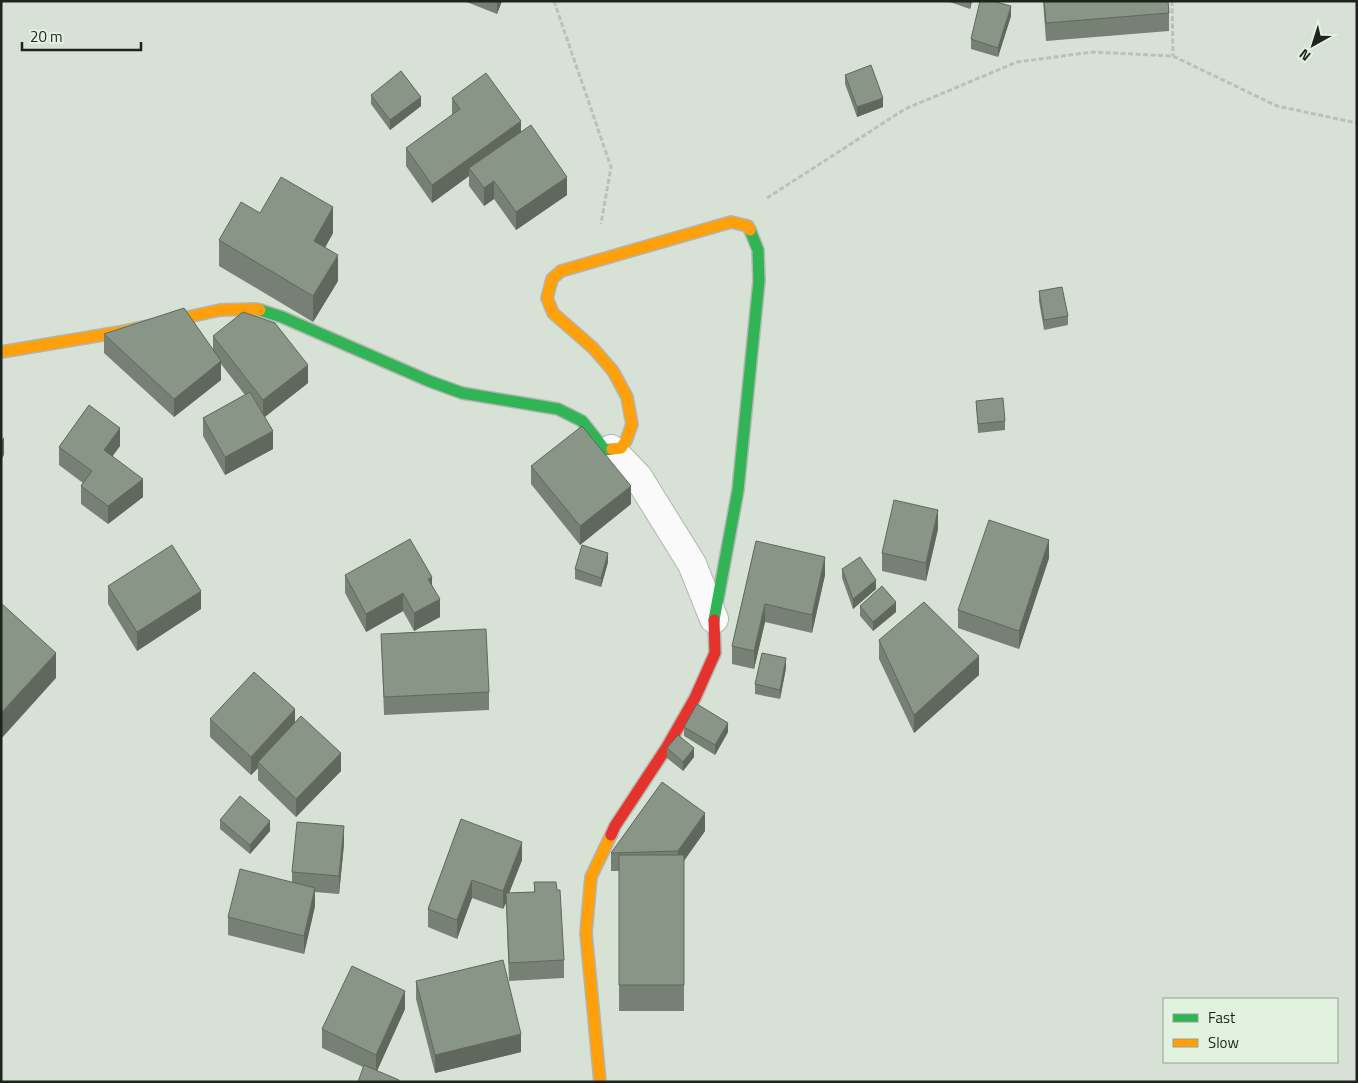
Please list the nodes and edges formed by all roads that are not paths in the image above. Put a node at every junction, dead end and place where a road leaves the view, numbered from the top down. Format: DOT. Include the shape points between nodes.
graph roads {
  1 [pos="1,352"];
  2 [pos="611,449"];
  3 [pos="714,619"];
  4 [pos="600,1082"];
  1 -- 2 [label="street" via="120,332 220,310 256,309 462,393 558,409 582,421 605,450"];
  2 -- 3 [label="street" via="638,477 692,564"];
  2 -- 3 [label="street" via="621,448 632,424 627,397 613,371 593,348 553,312 547,298 552,279 561,271 731,222 748,226 758,250 760,280 738,490"];
  3 -- 4 [label="street" via="715,653 695,698 615,826 591,877 586,933"];
}
